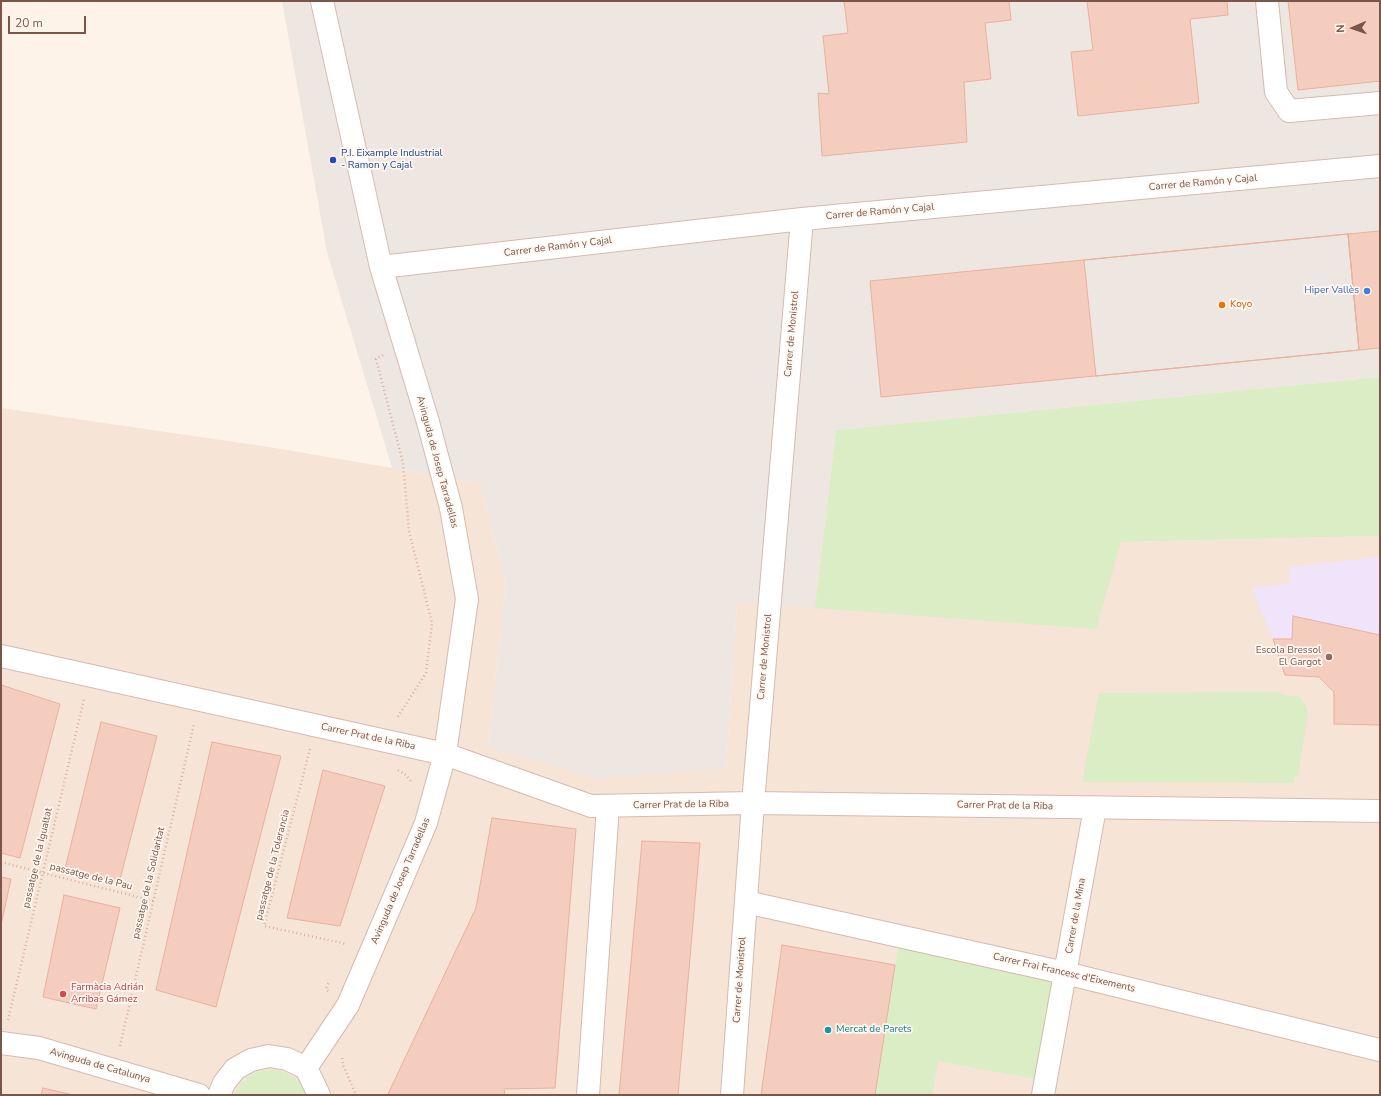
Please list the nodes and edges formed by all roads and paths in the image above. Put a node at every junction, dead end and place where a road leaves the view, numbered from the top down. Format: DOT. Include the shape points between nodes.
graph roads {
  1 [pos="322,1"];
  2 [pos="1267,1"];
  3 [pos="1380,103"];
  4 [pos="1380,166"];
  5 [pos="802,219"];
  6 [pos="381,267"];
  7 [pos="404,345"];
  8 [pos="1,656"];
  9 [pos="89,676"];
  10 [pos="199,700"];
  11 [pos="396,718"];
  12 [pos="316,726"];
  13 [pos="445,754"];
  14 [pos="396,769"];
  15 [pos="412,789"];
  16 [pos="753,803"];
  17 [pos="608,806"];
  18 [pos="1095,808"];
  19 [pos="1380,811"];
  20 [pos="1,862"];
  21 [pos="42,873"];
  22 [pos="153,901"];
  23 [pos="746,902"];
  24 [pos="350,937"];
  25 [pos="346,944"];
  26 [pos="344,950"];
  27 [pos="372,950"];
  28 [pos="1065,973"];
  29 [pos="332,976"];
  30 [pos="326,989"];
  31 [pos="2,1043"];
  32 [pos="343,1050"];
  33 [pos="1380,1050"];
  34 [pos="306,1068"];
  35 [pos="115,1070"];
  36 [pos="199,1095"];
  37 [pos="219,1095"];
  38 [pos="319,1095"];
  39 [pos="356,1095"];
  40 [pos="588,1095"];
  41 [pos="732,1095"];
  42 [pos="1043,1095"];
  1 -- 6 [label="street, Avinguda de Josep Tarradellas"];
  2 -- 3 [label="street" via="1276,92 1289,111"];
  4 -- 5 [label="street, Carrer de Ramón y Cajal"];
  5 -- 6 [label="street, Carrer de Ramón y Cajal"];
  5 -- 16 [label="street, Carrer de Monistrol"];
  6 -- 7 [label="street, Avinguda de Josep Tarradellas"];
  7 -- 11 [label="path" via="376,359 403,463 409,531 432,623 426,673"];
  7 -- 13 [label="street, Avinguda de Josep Tarradellas" via="451,508 467,599"];
  8 -- 9 [label="street, Carrer Prat de la Riba"];
  9 -- 10 [label="street, Carrer Prat de la Riba"];
  9 -- 21 [label="path, passatge de la Igualtat"];
  10 -- 12 [label="street, Carrer Prat de la Riba"];
  10 -- 22 [label="path, passatge de la Solidaritat"];
  12 -- 13 [label="street, Carrer Prat de la Riba"];
  12 -- 25 [label="path, passatge de la Tolerancia" via="264,926"];
  13 -- 17 [label="street, Carrer Prat de la Riba" via="592,806"];
  13 -- 27 [label="street, Avinguda de Josep Tarradellas" via="426,823"];
  14 -- 15 [label="path" via="409,779"];
  16 -- 17 [label="street, Carrer Prat de la Riba"];
  16 -- 18 [label="street, Carrer Prat de la Riba"];
  16 -- 23 [label="street, Carrer de Monistrol"];
  17 -- 40 [label="street"];
  18 -- 19 [label="street, Carrer Prat de la Riba"];
  18 -- 28 [label="street, Carrer de la Mina"];
  20 -- 21 [label="path, passatge de la Pau"];
  21 -- 22 [label="path, passatge de la Pau"];
  21 -- 31 [label="path, passatge de la Igualtat"];
  22 -- 35 [label="path, passatge de la Solidaritat"];
  23 -- 28 [label="street, Carrer Frai Francesc d'Eixements"];
  23 -- 41 [label="street, Carrer de Monistrol"];
  24 -- 25 [label="path"];
  25 -- 26 [label="path"];
  25 -- 27 [label="path, passatge de la Tolerancia"];
  27 -- 34 [label="street, Avinguda de Josep Tarradellas" via="348,1005"];
  28 -- 33 [label="street, Carrer Frai Francesc d'Eixements"];
  28 -- 42 [label="street, Carrer de la Mina"];
  29 -- 30 [label="path"];
  31 -- 35 [label="street, Avinguda de Catalunya" via="39,1048"];
  32 -- 39 [label="path" via="343,1066"];
  34 -- 37 [label="street" via="287,1059 269,1056 251,1060 235,1069 224,1083"];
  34 -- 38 [label="street"];
  35 -- 36 [label="street, Avinguda de Catalunya"];
}
